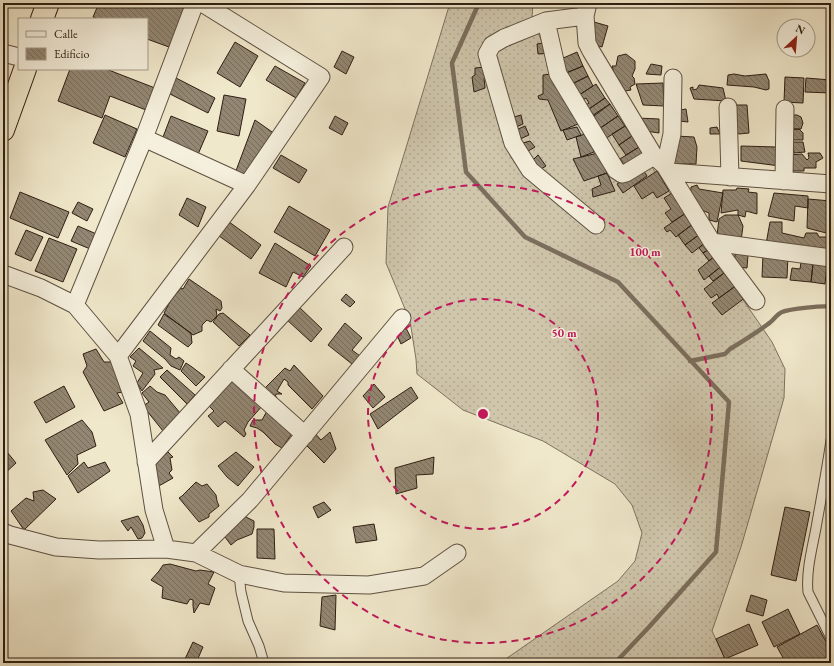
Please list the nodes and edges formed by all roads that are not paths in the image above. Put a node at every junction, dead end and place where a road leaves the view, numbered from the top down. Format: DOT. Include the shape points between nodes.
graph roads {
  1 [pos="48,3"];
  2 [pos="195,3"];
  3 [pos="202,3"];
  4 [pos="586,10"];
  5 [pos="42,18"];
  6 [pos="546,21"];
  7 [pos="3,53"];
  8 [pos="18,57"];
  9 [pos="25,70"];
  10 [pos="673,78"];
  11 [pos="728,107"];
  12 [pos="785,109"];
  13 [pos="3,130"];
  14 [pos="144,138"];
  15 [pos="663,165"];
  16 [pos="730,177"];
  17 [pos="784,181"];
  18 [pos="831,184"];
  19 [pos="247,185"];
  20 [pos="596,225"];
  21 [pos="712,242"];
  22 [pos="344,247"];
  23 [pos="831,258"];
  24 [pos="3,274"];
  25 [pos="756,301"];
  26 [pos="75,305"];
  27 [pos="402,318"];
  28 [pos="118,356"];
  29 [pos="231,369"];
  30 [pos="305,435"];
  31 [pos="831,440"];
  32 [pos="146,462"];
  33 [pos="3,532"];
  34 [pos="166,549"];
  35 [pos="196,553"];
  36 [pos="457,553"];
  37 [pos="239,574"];
  38 [pos="831,638"];
  39 [pos="264,663"];
  1 -- 5 [label="highway"];
  2 -- 14 [label="street"];
  3 -- 19 [label="street" via="321,78"];
  4 -- 6 [label="street"];
  4 -- 15 [label="street" via="587,43"];
  6 -- 15 [label="street" via="558,74 616,170 626,174"];
  6 -- 20 [label="street" via="504,38 492,45 488,54 513,143 530,170"];
  7 -- 8 [label="street"];
  9 -- 13 [label="highway"];
  10 -- 15 [label="street" via="672,134"];
  11 -- 16 [label="street"];
  12 -- 17 [label="street"];
  14 -- 19 [label="street"];
  14 -- 26 [label="street"];
  15 -- 16 [label="street"];
  15 -- 21 [label="street"];
  16 -- 17 [label="street"];
  17 -- 18 [label="street"];
  19 -- 28 [label="street"];
  21 -- 23 [label="street"];
  21 -- 25 [label="street"];
  22 -- 29 [label="street"];
  24 -- 26 [label="street" via="41,288"];
  26 -- 28 [label="street"];
  27 -- 30 [label="street"];
  28 -- 32 [label="street" via="139,414"];
  29 -- 30 [label="street"];
  29 -- 32 [label="street"];
  30 -- 35 [label="street" via="250,500"];
  31 -- 38 [label="lane" via="808,586 808,592"];
  32 -- 34 [label="street" via="154,510"];
  33 -- 34 [label="street" via="56,547 98,550"];
  34 -- 35 [label="street"];
  35 -- 37 [label="street"];
  36 -- 37 [label="street" via="424,576 368,585 284,583"];
  37 -- 39 [label="lane" via="248,621"];
}
